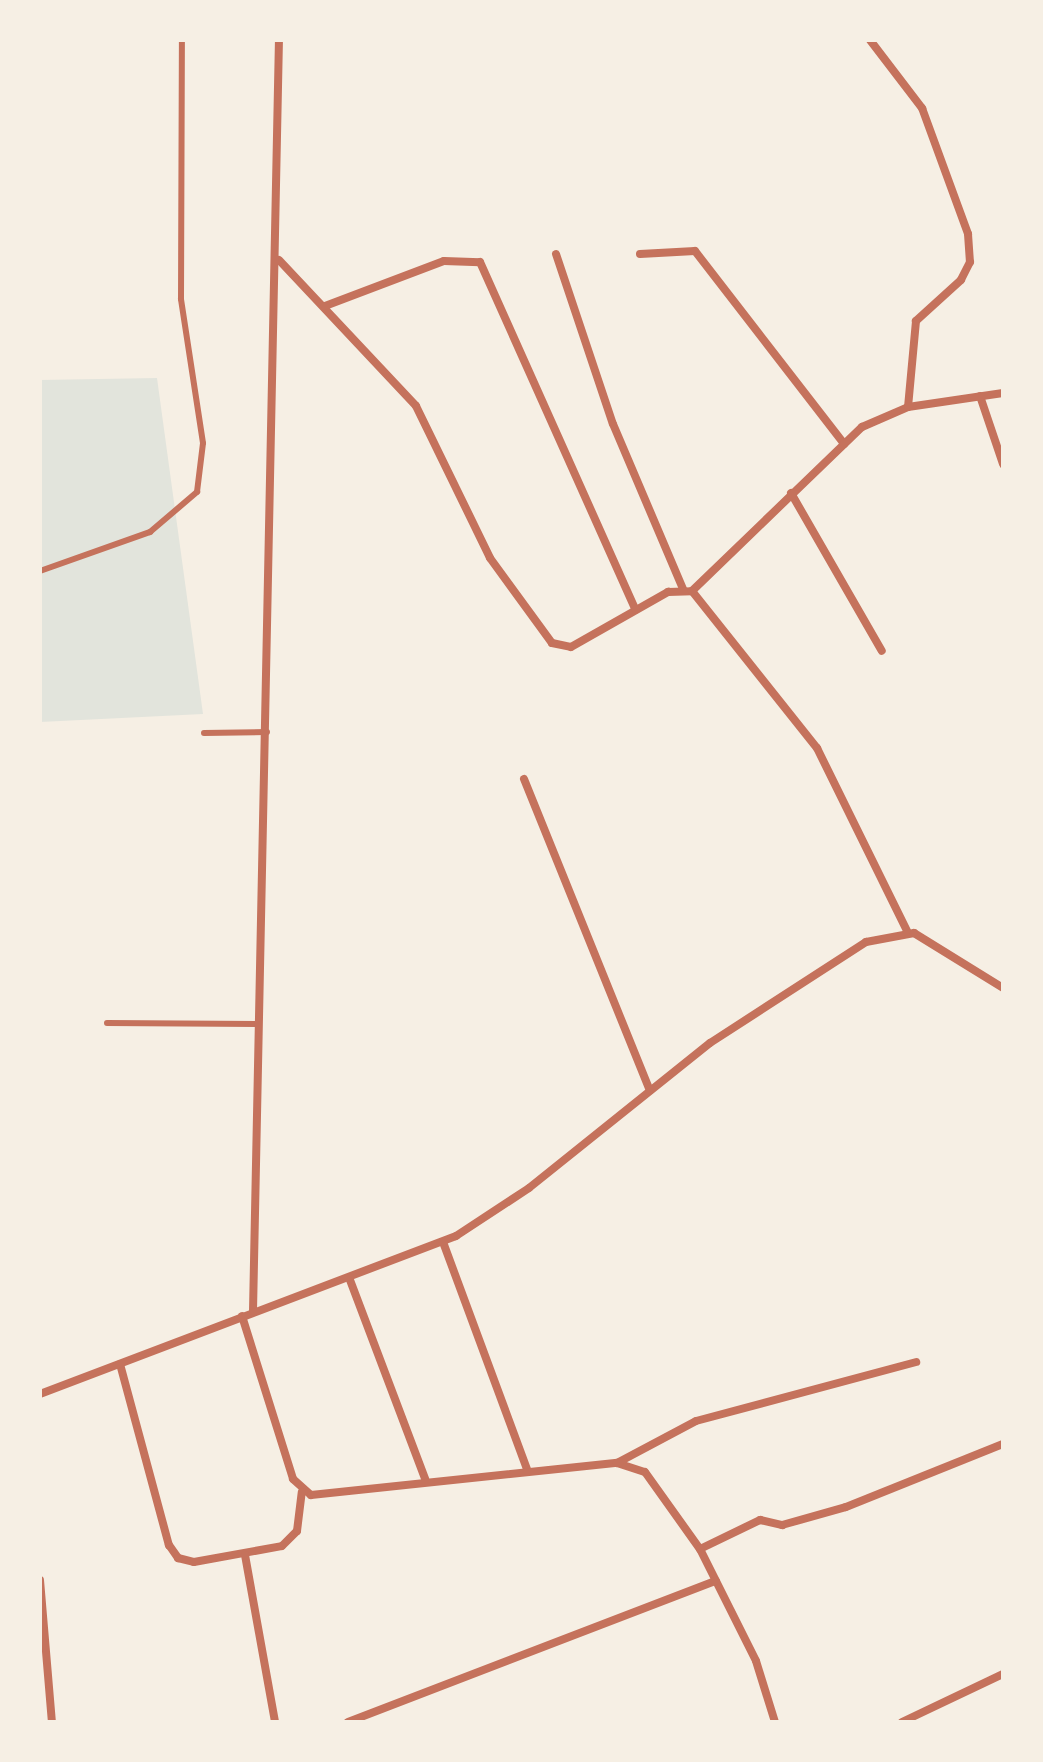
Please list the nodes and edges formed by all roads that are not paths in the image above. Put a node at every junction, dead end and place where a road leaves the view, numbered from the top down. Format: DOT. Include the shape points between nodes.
graph roads {
  1 [pos="182,40"];
  2 [pos="279,40"];
  3 [pos="870,40"];
  4 [pos="556,254"];
  5 [pos="640,254"];
  6 [pos="279,260"];
  7 [pos="325,306"];
  8 [pos="1003,393"];
  9 [pos="980,396"];
  10 [pos="908,407"];
  11 [pos="844,444"];
  12 [pos="1003,464"];
  13 [pos="791,493"];
  14 [pos="40,571"];
  15 [pos="688,590"];
  16 [pos="636,610"];
  17 [pos="882,651"];
  18 [pos="267,732"];
  19 [pos="204,733"];
  20 [pos="524,779"];
  21 [pos="908,933"];
  22 [pos="1003,988"];
  23 [pos="107,1023"];
  24 [pos="260,1024"];
  25 [pos="650,1091"];
  26 [pos="443,1242"];
  27 [pos="350,1280"];
  28 [pos="253,1311"];
  29 [pos="242,1316"];
  30 [pos="916,1362"];
  31 [pos="120,1364"];
  32 [pos="40,1394"];
  33 [pos="1003,1444"];
  34 [pos="617,1463"];
  35 [pos="528,1472"];
  36 [pos="425,1479"];
  37 [pos="302,1492"];
  38 [pos="700,1549"];
  39 [pos="245,1555"];
  40 [pos="40,1580"];
  41 [pos="716,1581"];
  42 [pos="1003,1674"];
  43 [pos="378,1718"];
  44 [pos="52,1722"];
  45 [pos="275,1722"];
  46 [pos="348,1722"];
  47 [pos="775,1722"];
  48 [pos="905,1722"];
  1 -- 14 [label="lane" via="181,299 203,443 197,492 150,532"];
  2 -- 6 [label="street"];
  3 -- 10 [label="street" via="922,108 968,234 970,262 961,280 916,321"];
  4 -- 15 [label="street" via="613,424"];
  5 -- 11 [label="street" via="695,251"];
  6 -- 7 [label="street"];
  6 -- 18 [label="street"];
  7 -- 16 [label="street" via="416,406 483,547 546,638 571,647"];
  7 -- 16 [label="street" via="444,261 480,262"];
  8 -- 9 [label="street"];
  9 -- 10 [label="street"];
  9 -- 12 [label="street"];
  10 -- 11 [label="street" via="862,427"];
  11 -- 13 [label="street"];
  13 -- 15 [label="street"];
  13 -- 17 [label="street"];
  15 -- 16 [label="street"];
  15 -- 21 [label="street" via="817,748"];
  18 -- 19 [label="lane"];
  18 -- 24 [label="street"];
  20 -- 25 [label="street"];
  21 -- 22 [label="street"];
  21 -- 25 [label="street" via="847,951"];
  23 -- 24 [label="lane"];
  24 -- 28 [label="street"];
  25 -- 26 [label="street" via="509,1203"];
  26 -- 27 [label="street"];
  26 -- 35 [label="street"];
  27 -- 28 [label="street"];
  27 -- 36 [label="street"];
  28 -- 29 [label="street"];
  29 -- 31 [label="street"];
  29 -- 37 [label="street"];
  30 -- 34 [label="street" via="696,1421"];
  31 -- 32 [label="street"];
  31 -- 39 [label="street" via="172,1551 194,1562"];
  33 -- 38 [label="street" via="846,1507 782,1525 760,1520"];
  34 -- 35 [label="street"];
  34 -- 38 [label="street" via="645,1472"];
  35 -- 36 [label="street"];
  36 -- 37 [label="street"];
  37 -- 39 [label="street" via="301,1520 290,1540"];
  38 -- 41 [label="street"];
  39 -- 45 [label="street"];
  40 -- 44 [label="street"];
  41 -- 43 [label="street"];
  41 -- 47 [label="street" via="756,1661"];
  42 -- 48 [label="street"];
  43 -- 46 [label="street"];
}
